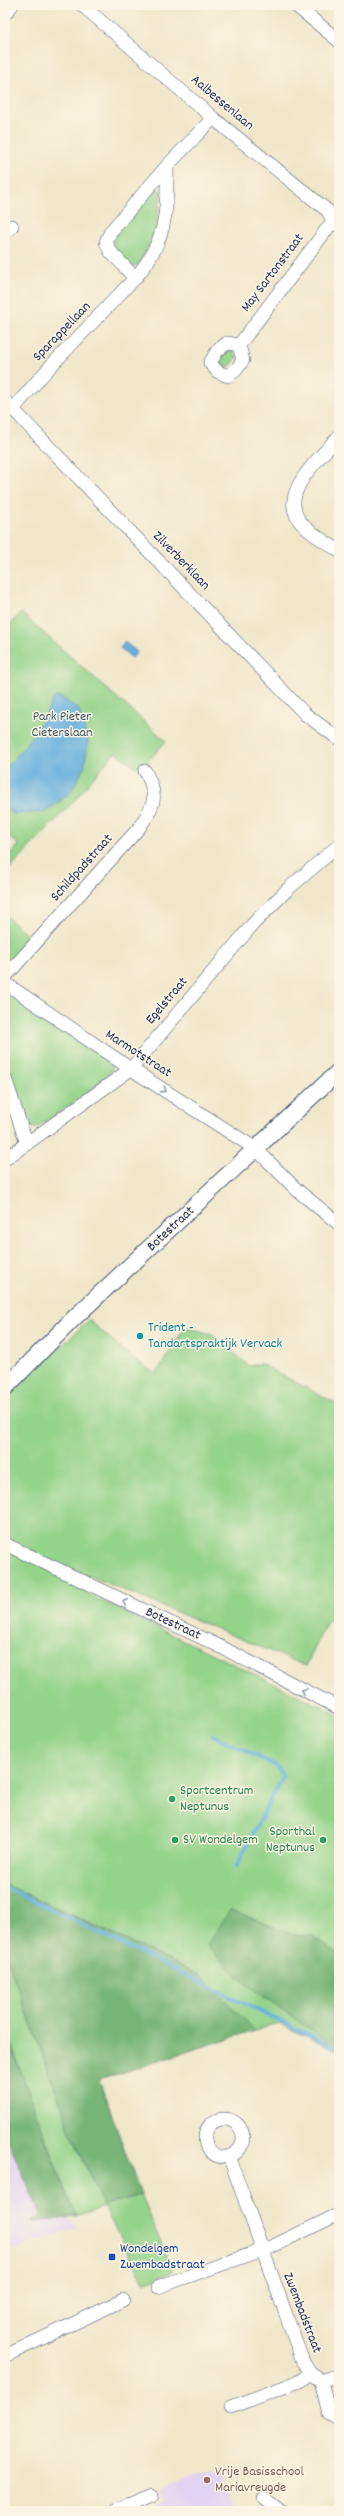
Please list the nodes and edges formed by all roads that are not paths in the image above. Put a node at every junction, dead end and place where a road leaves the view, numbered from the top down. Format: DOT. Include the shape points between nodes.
graph roads {
  1 [pos="12,5"];
  2 [pos="82,5"];
  3 [pos="295,5"];
  4 [pos="5,14"];
  5 [pos="339,41"];
  6 [pos="213,118"];
  7 [pos="167,166"];
  8 [pos="336,224"];
  9 [pos="135,278"];
  10 [pos="239,345"];
  11 [pos="9,405"];
  12 [pos="339,436"];
  13 [pos="339,551"];
  14 [pos="339,739"];
  15 [pos="145,771"];
  16 [pos="339,845"];
  17 [pos="5,977"];
  18 [pos="5,983"];
  19 [pos="131,1069"];
  20 [pos="339,1071"];
  21 [pos="5,1078"];
  22 [pos="27,1144"];
  23 [pos="256,1149"];
  24 [pos="5,1159"];
  25 [pos="339,1224"];
  26 [pos="5,1388"];
  27 [pos="5,1544"];
  28 [pos="339,1708"];
  29 [pos="229,2156"];
  30 [pos="339,2214"];
  31 [pos="263,2249"];
  32 [pos="158,2287"];
  33 [pos="123,2300"];
  34 [pos="5,2356"];
  35 [pos="310,2372"];
  36 [pos="339,2375"];
  37 [pos="321,2381"];
  38 [pos="231,2407"];
  39 [pos="339,2420"];
  40 [pos="152,2496"];
  41 [pos="264,2498"];
  42 [pos="116,2511"];
  43 [pos="280,2511"];
  1 -- 4 [label="street"];
  2 -- 6 [label="street, Aalbessenlaan"];
  3 -- 5 [label="street"];
  6 -- 7 [label="street"];
  6 -- 8 [label="street, Aalbessenlaan" via="328,212"];
  7 -- 9 [label="street, Sparappellaan" via="168,204 163,229 146,265"];
  7 -- 9 [label="street" via="111,231 106,242 110,251"];
  8 -- 10 [label="street, May Sartonstraat"];
  9 -- 11 [label="street, Sparappellaan" via="48,369"];
  11 -- 14 [label="street, Zilverberklaan" via="305,714"];
  12 -- 13 [label="street" via="297,486 293,509 304,526"];
  15 -- 17 [label="street, Schildpadstraat" via="155,789 152,810 139,828"];
  16 -- 19 [label="street, Egelstraat" via="289,888 253,924"];
  18 -- 19 [label="street, Marmotstraat"];
  19 -- 22 [label="street, Egelstraat"];
  19 -- 23 [label="street, Marmotstraat, one-way"];
  20 -- 23 [label="street, Botestraat"];
  21 -- 22 [label="street"];
  22 -- 24 [label="street, Egelstraat"];
  23 -- 25 [label="street, Marmotstraat" via="296,1190"];
  23 -- 26 [label="street, Botestraat" via="74,1319"];
  28 -- 27 [label="street, Botestraat, one-way" via="219,1646"];
  29 -- 31 [label="street, Zwembadstraat"];
  30 -- 31 [label="street"];
  31 -- 32 [label="street"];
  31 -- 35 [label="street, Zwembadstraat" via="301,2355"];
  33 -- 34 [label="street"];
  35 -- 37 [label="street, Zwembadstraat"];
  35 -- 38 [label="street" via="300,2381"];
  36 -- 37 [label="street"];
  37 -- 39 [label="street" via="329,2414"];
  40 -- 42 [label="street"];
  41 -- 43 [label="street"];
}
